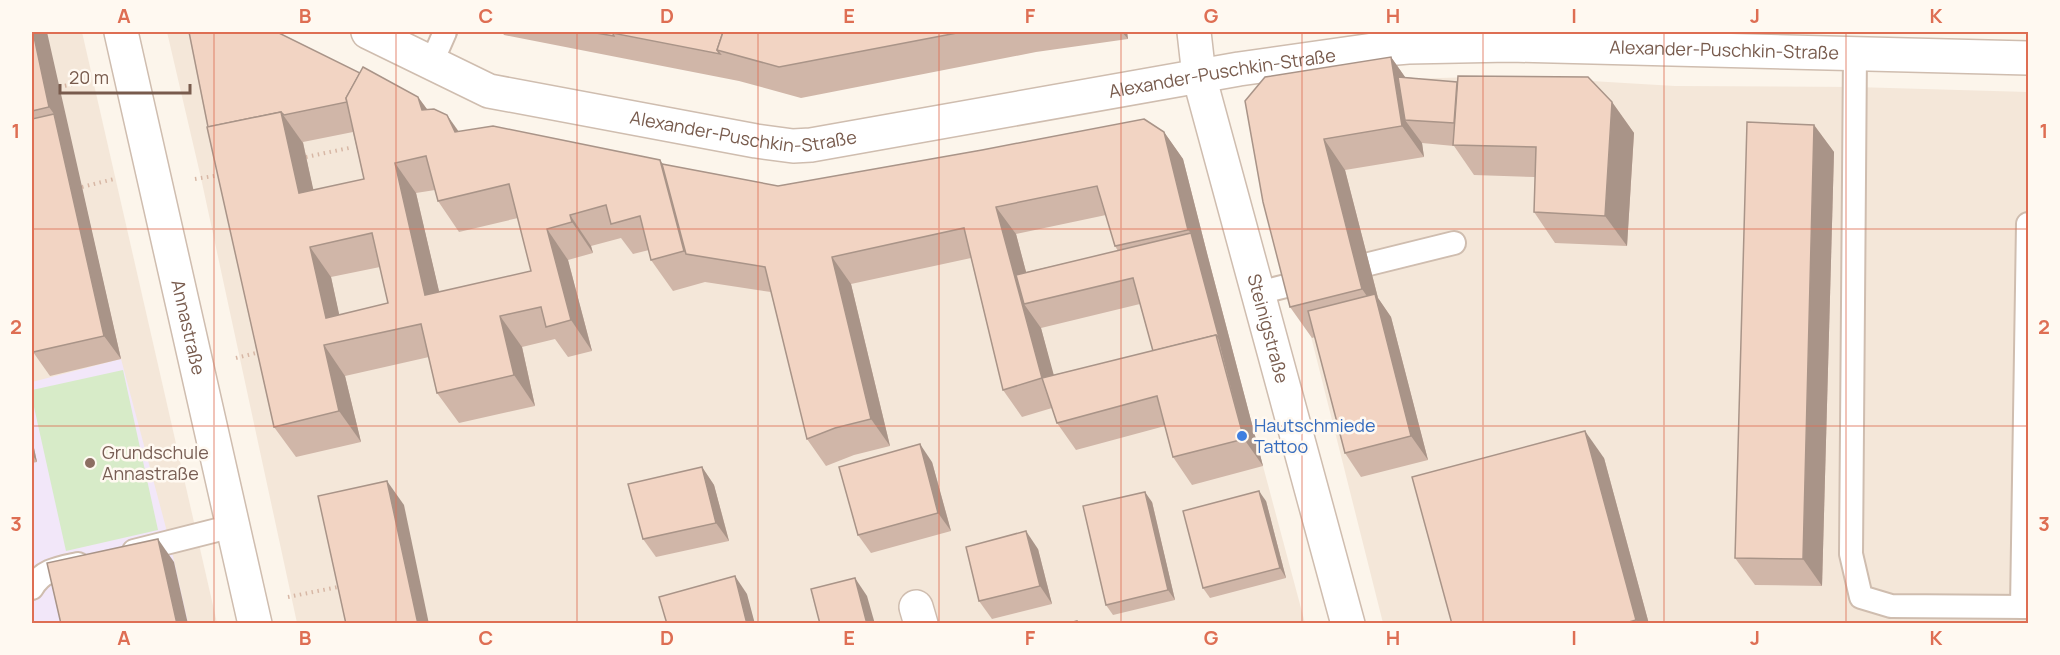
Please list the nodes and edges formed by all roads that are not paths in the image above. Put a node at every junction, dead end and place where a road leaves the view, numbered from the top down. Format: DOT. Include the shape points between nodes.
graph roads {
  1 [pos="121,32"];
  2 [pos="368,32"];
  3 [pos="445,32"];
  4 [pos="1194,32"];
  5 [pos="1855,53"];
  6 [pos="2028,58"];
  7 [pos="431,64"];
  8 [pos="1199,76"];
  9 [pos="2028,224"];
  10 [pos="1454,243"];
  11 [pos="1369,264"];
  12 [pos="1298,283"];
  13 [pos="1258,293"];
  14 [pos="233,526"];
  15 [pos="32,588"];
  16 [pos="2025,607"];
  17 [pos="253,614"];
  18 [pos="1348,624"];
  1 -- 14 [label="street, Annastraße"];
  2 -- 7 [label="street, Alexander-Puschkin-Straße"];
  3 -- 7 [label="lane"];
  4 -- 8 [label="street, Steinigstraße"];
  5 -- 6 [label="street, Alexander-Puschkin-Straße"];
  5 -- 8 [label="street, Alexander-Puschkin-Straße" via="1510,45 1408,47"];
  5 -- 16 [label="lane" via="1851,554 1861,597 1891,606"];
  7 -- 8 [label="street, Alexander-Puschkin-Straße" via="489,91 793,146"];
  8 -- 13 [label="street, Steinigstraße"];
  9 -- 16 [label="lane"];
  10 -- 11 [label="lane"];
  12 -- 13 [label="lane"];
  13 -- 18 [label="street, Steinigstraße"];
  14 -- 15 [label="lane" via="50,570"];
  14 -- 17 [label="street, Annastraße"];
}
